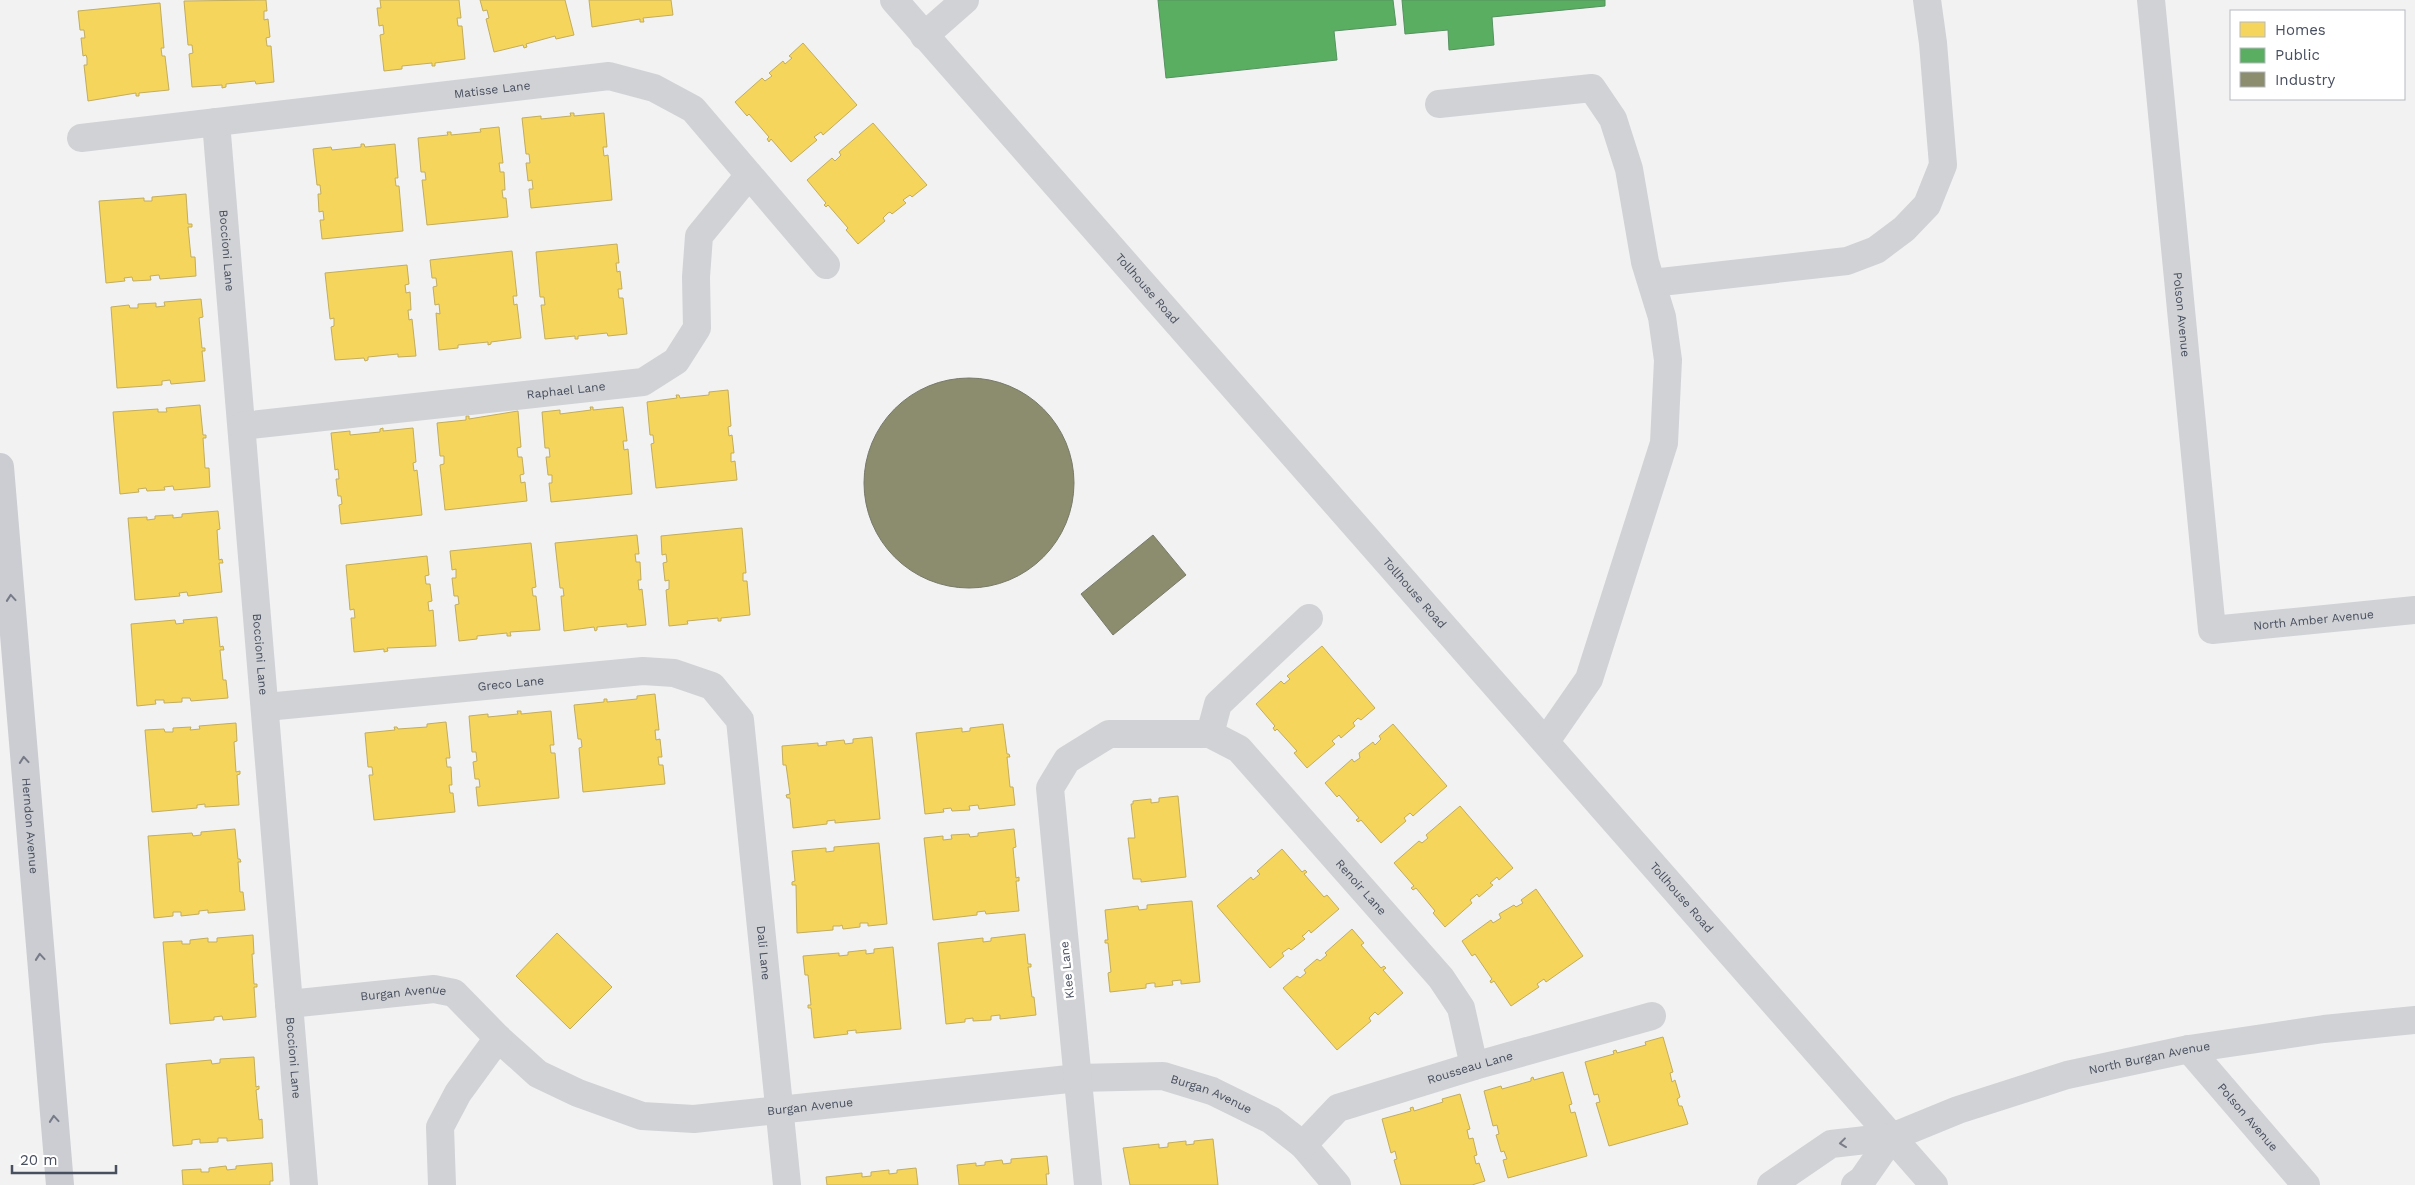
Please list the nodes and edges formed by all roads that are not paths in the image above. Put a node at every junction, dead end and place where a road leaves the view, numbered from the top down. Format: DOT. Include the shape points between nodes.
graph roads {
  1 [pos="894,0"];
  2 [pos="964,0"];
  3 [pos="1927,0"];
  4 [pos="2151,0"];
  5 [pos="924,36"];
  6 [pos="1439,104"];
  7 [pos="216,122"];
  8 [pos="81,138"];
  9 [pos="749,175"];
  10 [pos="826,265"];
  11 [pos="1652,283"];
  12 [pos="242,426"];
  13 [pos="0,468"];
  14 [pos="2415,610"];
  15 [pos="1309,618"];
  16 [pos="2212,630"];
  17 [pos="266,707"];
  18 [pos="740,720"];
  19 [pos="1210,734"];
  20 [pos="1546,741"];
  21 [pos="1068,760"];
  22 [pos="289,1004"];
  23 [pos="1652,1016"];
  24 [pos="2415,1020"];
  25 [pos="498,1038"];
  26 [pos="2189,1049"];
  27 [pos="1474,1066"];
  28 [pos="1078,1078"];
  29 [pos="778,1110"];
  30 [pos="1892,1137"];
  31 [pos="1302,1145"];
  32 [pos="60,1185"];
  33 [pos="304,1185"];
  34 [pos="442,1185"];
  35 [pos="787,1185"];
  36 [pos="1088,1185"];
  37 [pos="1337,1185"];
  38 [pos="1771,1185"];
  39 [pos="1855,1185"];
  40 [pos="1934,1185"];
  41 [pos="2306,1185"];
  1 -- 5 [label="street, Tollhouse Road"];
  2 -- 5 [label="street"];
  3 -- 11 [label="street" via="1943,165 1927,205 1904,230 1876,250 1847,260"];
  4 -- 16 [label="street, Polson Avenue"];
  5 -- 20 [label="street, Tollhouse Road"];
  6 -- 11 [label="street" via="1592,88 1614,119 1629,169 1645,262"];
  7 -- 8 [label="street, Matisse Lane"];
  7 -- 9 [label="street, Matisse Lane" via="609,76 654,88 693,109"];
  7 -- 12 [label="street, Boccioni Lane"];
  9 -- 10 [label="street, Matisse Lane"];
  9 -- 12 [label="street, Raphael Lane" via="699,236 697,328 676,361 643,382"];
  11 -- 20 [label="street" via="1662,317 1668,360 1664,443 1590,679"];
  12 -- 17 [label="street, Boccioni Lane"];
  32 -- 13 [label="main road, Herndon Avenue, one-way"];
  14 -- 16 [label="street, North Amber Avenue"];
  15 -- 19 [label="street" via="1218,704"];
  17 -- 18 [label="street, Greco Lane" via="643,671 674,672 712,686"];
  17 -- 22 [label="street, Boccioni Lane"];
  18 -- 29 [label="street, Dali Lane"];
  19 -- 21 [label="street, Renoir Lane" via="1109,734"];
  19 -- 27 [label="street, Renoir Lane" via="1240,749 1441,978 1461,1008"];
  20 -- 30 [label="street, Tollhouse Road"];
  21 -- 28 [label="street, Klee Lane" via="1050,788"];
  22 -- 25 [label="street, Burgan Avenue" via="434,989 454,993"];
  22 -- 33 [label="street, Boccioni Lane"];
  23 -- 27 [label="street, Rousseau Lane"];
  24 -- 26 [label="street, North Burgan Avenue" via="2324,1029"];
  25 -- 29 [label="street, Burgan Avenue" via="538,1074 578,1093 642,1116 694,1119"];
  25 -- 34 [label="street" via="458,1093 440,1127"];
  26 -- 30 [label="street, North Burgan Avenue" via="2067,1074 1958,1110"];
  26 -- 41 [label="street, Polson Avenue"];
  27 -- 31 [label="street, Rousseau Lane" via="1338,1108"];
  28 -- 29 [label="street, Burgan Avenue"];
  28 -- 31 [label="street, Burgan Avenue" via="1163,1076 1212,1091 1271,1120"];
  28 -- 36 [label="street, Klee Lane"];
  29 -- 35 [label="street, Dali Lane"];
  30 -- 38 [label="street, one-way" via="1831,1144"];
  30 -- 39 [label="street"];
  30 -- 40 [label="street, Tollhouse Road"];
  31 -- 37 [label="street, Burgan Avenue"];
}
